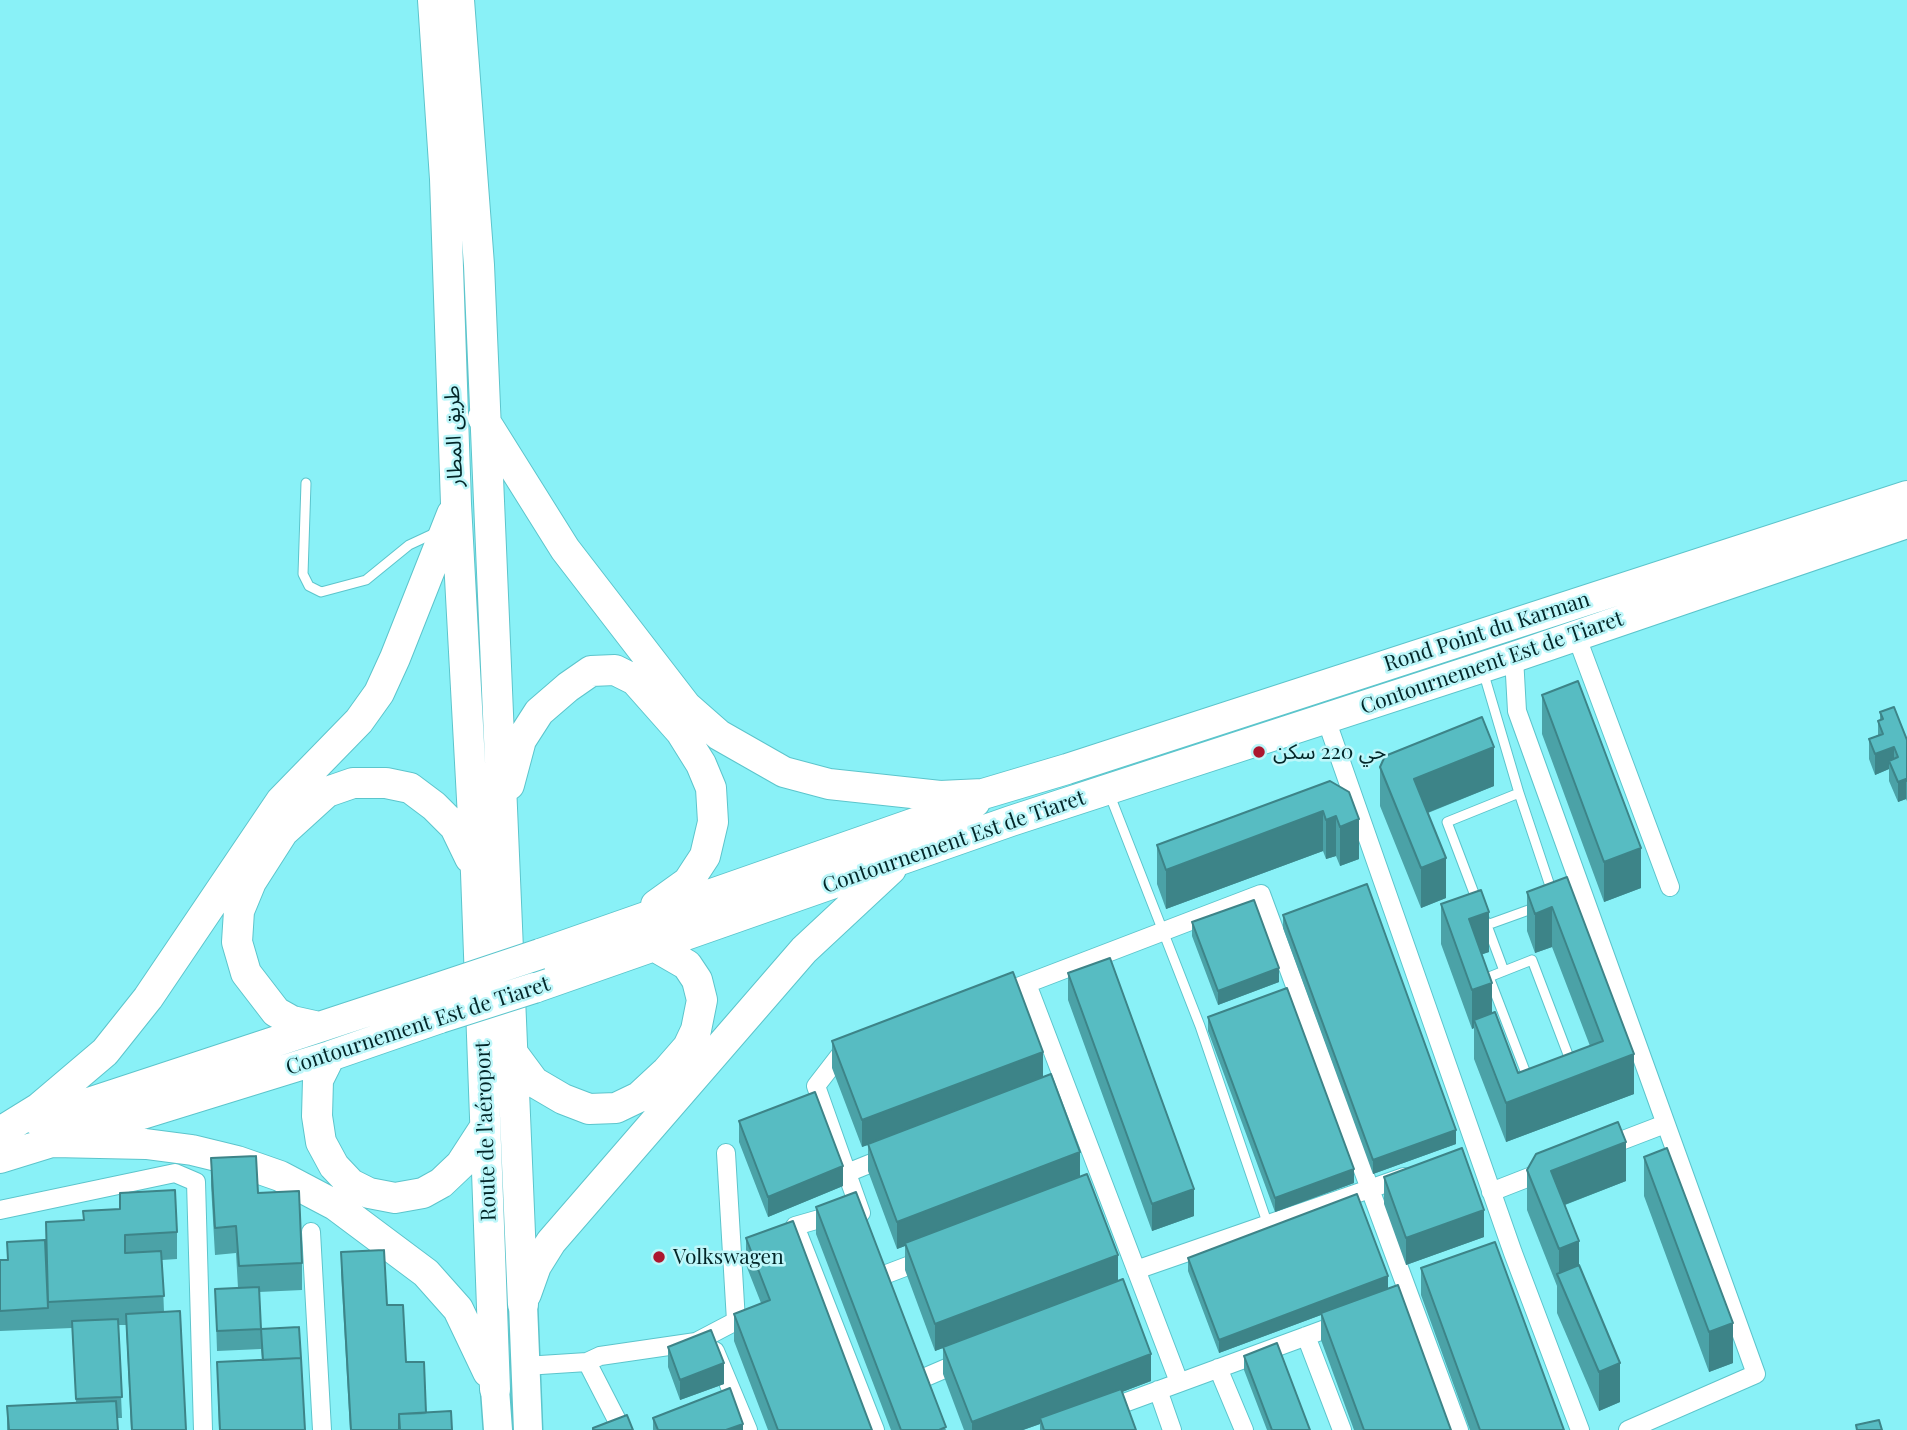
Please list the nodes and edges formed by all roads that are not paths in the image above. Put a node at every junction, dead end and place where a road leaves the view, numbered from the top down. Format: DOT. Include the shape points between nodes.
graph roads {
  1 [pos="433,0"];
  2 [pos="459,0"];
  3 [pos="452,396"];
  4 [pos="483,407"];
  5 [pos="306,483"];
  6 [pos="1907,496"];
  7 [pos="451,517"];
  8 [pos="1907,523"];
  9 [pos="1576,635"];
  10 [pos="1514,657"];
  11 [pos="1482,667"];
  12 [pos="1326,719"];
  13 [pos="1067,769"];
  14 [pos="1108,789"];
  15 [pos="1519,793"];
  16 [pos="501,812"];
  17 [pos="902,859"];
  18 [pos="476,873"];
  19 [pos="1670,887"];
  20 [pos="1486,925"];
  21 [pos="620,928"];
  22 [pos="1163,931"];
  23 [pos="654,946"];
  24 [pos="1504,971"];
  25 [pos="1027,984"];
  26 [pos="977,1003"];
  27 [pos="319,1027"];
  28 [pos="865,1045"];
  29 [pos="514,1055"];
  30 [pos="330,1056"];
  31 [pos="1665,1124"];
  32 [pos="485,1128"];
  33 [pos="0,1132"];
  34 [pos="54,1142"];
  35 [pos="911,1147"];
  36 [pos="726,1153"];
  37 [pos="1591,1153"];
  38 [pos="0,1158"];
  39 [pos="1566,1163"];
  40 [pos="847,1173"];
  41 [pos="1417,1173"];
  42 [pos="518,1187"];
  43 [pos="488,1189"];
  44 [pos="1369,1190"];
  45 [pos="1491,1192"];
  46 [pos="859,1208"];
  47 [pos="0,1210"];
  48 [pos="1268,1225"];
  49 [pos="867,1230"];
  50 [pos="311,1232"];
  51 [pos="949,1250"];
  52 [pos="876,1252"];
  53 [pos="1136,1283"];
  54 [pos="1432,1289"];
  55 [pos="1403,1301"];
  56 [pos="523,1304"];
  57 [pos="1357,1317"];
  58 [pos="710,1335"];
  59 [pos="1306,1336"];
  60 [pos="982,1353"];
  61 [pos="587,1362"];
  62 [pos="525,1366"];
  63 [pos="1218,1368"];
  64 [pos="921,1379"];
  65 [pos="1179,1382"];
  66 [pos="495,1389"];
  67 [pos="1158,1390"];
  68 [pos="1088,1417"];
  69 [pos="203,1430"];
  70 [pos="322,1430"];
  71 [pos="498,1430"];
  72 [pos="528,1430"];
  73 [pos="622,1430"];
  74 [pos="748,1430"];
  75 [pos="875,1430"];
  76 [pos="1172,1430"];
  77 [pos="1244,1430"];
  78 [pos="1342,1430"];
  79 [pos="1459,1430"];
  80 [pos="1580,1430"];
  81 [pos="1628,1430"];
  1 -- 3 [label="highway, طريق المطار" via="446,179"];
  2 -- 4 [label="highway, طريق المطار" via="479,265"];
  3 -- 4 [label="highway"];
  3 -- 7 [label="highway, طريق المطار"];
  4 -- 13 [label="highway" via="550,529 662,676 686,706 746,752 784,772 830,784 940,796 983,794"];
  4 -- 16 [label="highway, طريق المطار"];
  5 -- 7 [label="lane" via="303,574 309,586 321,592 366,580"];
  6 -- 13 [label="highway, Rond Point du Karman"];
  7 -- 18 [label="highway, طريق المطار"];
  7 -- 33 [label="highway" via="396,658 359,721 281,801 148,998 104,1052 39,1108"];
  8 -- 9 [label="highway, Contournement Est de Tiaret"];
  9 -- 10 [label="highway, Contournement Est de Tiaret"];
  9 -- 19 [label="street"];
  10 -- 11 [label="highway, Contournement Est de Tiaret"];
  10 -- 31 [label="street" via="1517,711"];
  11 -- 12 [label="highway, Contournement Est de Tiaret"];
  11 -- 15 [label="lane"];
  12 -- 14 [label="highway, Contournement Est de Tiaret"];
  12 -- 45 [label="street" via="1471,1153"];
  13 -- 21 [label="highway, Contournement Est de Tiaret"];
  14 -- 17 [label="highway, Contournement Est de Tiaret"];
  14 -- 22 [label="lane"];
  15 -- 20 [label="lane" via="1555,900"];
  15 -- 20 [label="lane" via="1447,822"];
  16 -- 21 [label="highway" via="521,740 540,712 591,671 615,670 635,680 681,732 701,764 711,788 713,822 705,856 688,882"];
  16 -- 29 [label="highway, Route de l'aéroport"];
  17 -- 23 [label="highway, Contournement Est de Tiaret"];
  17 -- 56 [label="highway" via="804,950 551,1242 536,1266"];
  18 -- 27 [label="highway" via="455,827 410,788 353,783 327,792 305,809 283,832 251,882 239,911 237,942 246,974 276,1012"];
  18 -- 32 [label="highway, Route de l'aéroport"];
  20 -- 24 [label="lane"];
  21 -- 27 [label="highway, Contournement Est de Tiaret, bridge"];
  22 -- 25 [label="street"];
  22 -- 44 [label="street" via="1261,894"];
  22 -- 48 [label="lane"];
  23 -- 29 [label="highway" via="687,965 702,1000 688,1046 639,1097 616,1108 589,1109 534,1082"];
  23 -- 30 [label="highway, Contournement Est de Tiaret, bridge"];
  24 -- 24 [label="lane" via="1489,977 1532,1089 1576,1073 1532,960"];
  25 -- 26 [label="street"];
  25 -- 53 [label="street" via="1058,1086"];
  27 -- 33 [label="highway, Contournement Est de Tiaret"];
  28 -- 40 [label="street" via="841,1055 816,1086"];
  29 -- 42 [label="highway, Route de l'aéroport"];
  30 -- 32 [label="highway" via="318,1080 321,1142 334,1166 351,1184 369,1193 395,1198 423,1194 461,1164"];
  30 -- 34 [label="highway, Contournement Est de Tiaret"];
  31 -- 37 [label="street"];
  31 -- 81 [label="street" via="1756,1374"];
  32 -- 43 [label="highway, Route de l'aéroport"];
  34 -- 38 [label="highway, Contournement Est de Tiaret"];
  34 -- 66 [label="highway" via="133,1143 192,1150 280,1176 335,1205 426,1273 458,1309"];
  35 -- 40 [label="street"];
  36 -- 58 [label="street" via="736,1321"];
  39 -- 45 [label="street"];
  40 -- 46 [label="street"];
  41 -- 44 [label="street"];
  42 -- 43 [label="highway"];
  42 -- 56 [label="highway, Route de l'aéroport"];
  43 -- 66 [label="highway, Route de l'aéroport"];
  44 -- 48 [label="street"];
  44 -- 55 [label="street"];
  45 -- 80 [label="street" via="1507,1256"];
  46 -- 49 [label="street"];
  46 -- 75 [label="street" via="795,1226"];
  47 -- 69 [label="street" via="174,1172 196,1182"];
  48 -- 53 [label="street"];
  50 -- 70 [label="street"];
  51 -- 52 [label="street" via="886,1282"];
  53 -- 65 [label="street"];
  54 -- 55 [label="street"];
  55 -- 79 [label="street"];
  56 -- 62 [label="main road"];
  57 -- 59 [label="street"];
  58 -- 61 [label="street" via="696,1342 600,1356"];
  58 -- 74 [label="street"];
  59 -- 63 [label="street"];
  59 -- 78 [label="street"];
  60 -- 64 [label="street"];
  61 -- 62 [label="street"];
  61 -- 73 [label="street"];
  62 -- 72 [label="main road"];
  63 -- 65 [label="street"];
  63 -- 77 [label="street"];
  65 -- 67 [label="street"];
  66 -- 71 [label="main road"];
  67 -- 68 [label="street"];
  67 -- 76 [label="street"];
}
